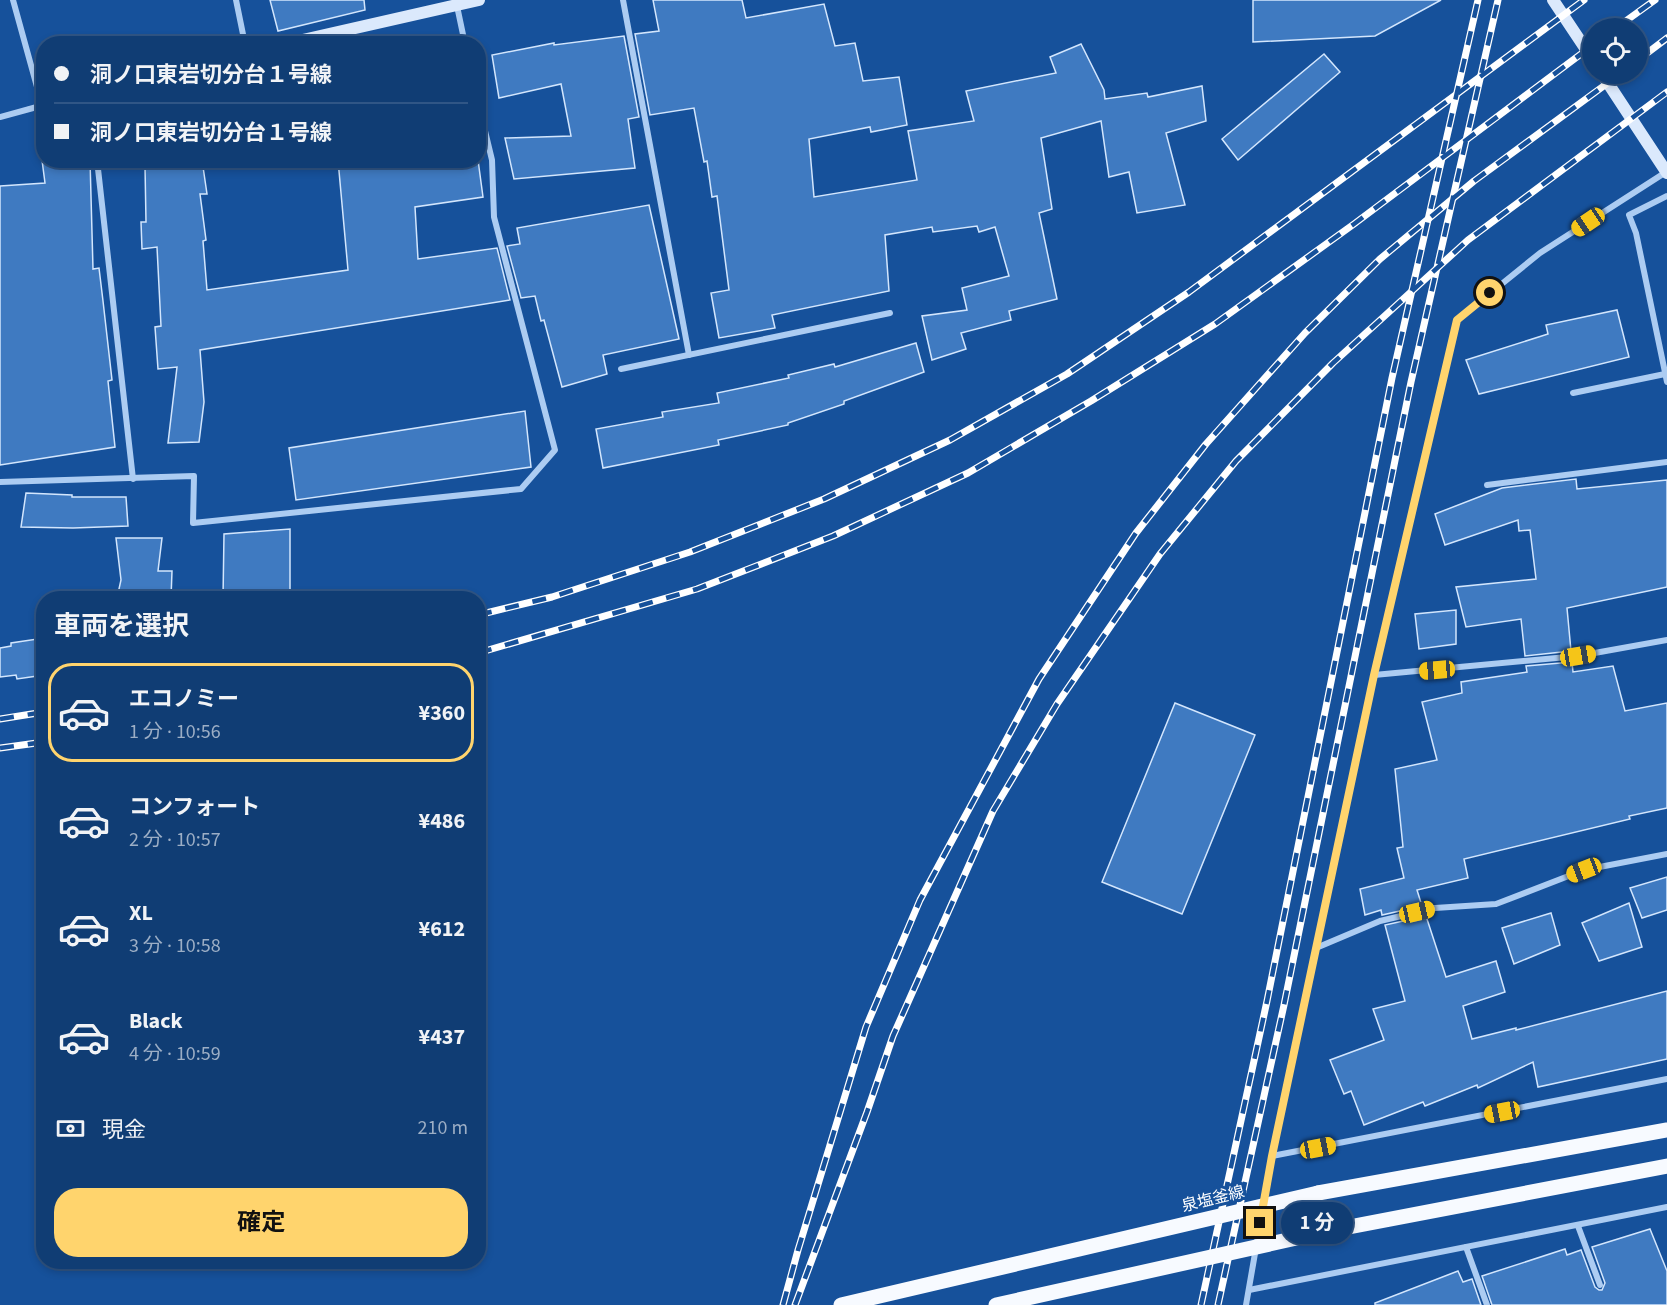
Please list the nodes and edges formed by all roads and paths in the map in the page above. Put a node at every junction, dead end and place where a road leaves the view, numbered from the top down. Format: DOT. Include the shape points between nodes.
graph roads {
  1 [pos="13,0"];
  2 [pos="236,0"];
  3 [pos="479,0"];
  4 [pos="623,0"];
  5 [pos="1553,0"];
  6 [pos="457,5"];
  7 [pos="244,36"];
  8 [pos="320,36"];
  9 [pos="463,36"];
  10 [pos="1582,44"];
  11 [pos="36,80"];
  12 [pos="1608,84"];
  13 [pos="36,107"];
  14 [pos="0,117"];
  15 [pos="486,135"];
  16 [pos="98,168"];
  17 [pos="1666,173"];
  18 [pos="1667,196"];
  19 [pos="890,313"];
  20 [pos="689,355"];
  21 [pos="621,369"];
  22 [pos="1666,378"];
  23 [pos="1573,393"];
  24 [pos="1667,462"];
  25 [pos="133,479"];
  26 [pos="0,482"];
  27 [pos="1487,485"];
  28 [pos="1667,640"];
  29 [pos="1374,675"];
  30 [pos="1667,854"];
  31 [pos="1316,948"];
  32 [pos="1667,1079"];
  33 [pos="1667,1130"];
  34 [pos="1272,1156"];
  35 [pos="1667,1166"];
  36 [pos="1667,1207"];
  37 [pos="1578,1226"];
  38 [pos="1466,1247"];
  39 [pos="1600,1285"];
  40 [pos="1249,1290"];
  41 [pos="841,1305"];
  42 [pos="996,1305"];
  43 [pos="1246,1305"];
  44 [pos="1487,1305"];
  1 -- 11 [label="street"];
  2 -- 7 [label="street"];
  3 -- 6 [label="street"];
  4 -- 20 [label="street"];
  5 -- 10 [label="street"];
  6 -- 8 [label="street"];
  6 -- 9 [label="street"];
  12 -- 17 [label="street"];
  13 -- 14 [label="street"];
  15 -- 25 [label="street" via="492,160 494,217 555,450 521,489 193,523 194,476"];
  16 -- 25 [label="street"];
  17 -- 29 [label="street" via="1540,253 1457,320"];
  18 -- 22 [label="street" via="1629,215"];
  19 -- 20 [label="street"];
  20 -- 21 [label="street"];
  22 -- 23 [label="street"];
  24 -- 27 [label="street"];
  25 -- 26 [label="street"];
  28 -- 29 [label="street" via="1578,656"];
  29 -- 31 [label="street"];
  30 -- 31 [label="street" via="1584,870 1496,904 1435,908 1380,921"];
  31 -- 34 [label="street"];
  32 -- 34 [label="street"];
  33 -- 41 [label="main road, 泉塩釜線, bridge" via="1318,1193"];
  34 -- 40 [label="street"];
  35 -- 42 [label="main road, bridge" via="1328,1231"];
  36 -- 37 [label="street"];
  37 -- 38 [label="street"];
  37 -- 39 [label="street"];
  38 -- 40 [label="street"];
  38 -- 44 [label="street"];
  40 -- 43 [label="street"];
}
